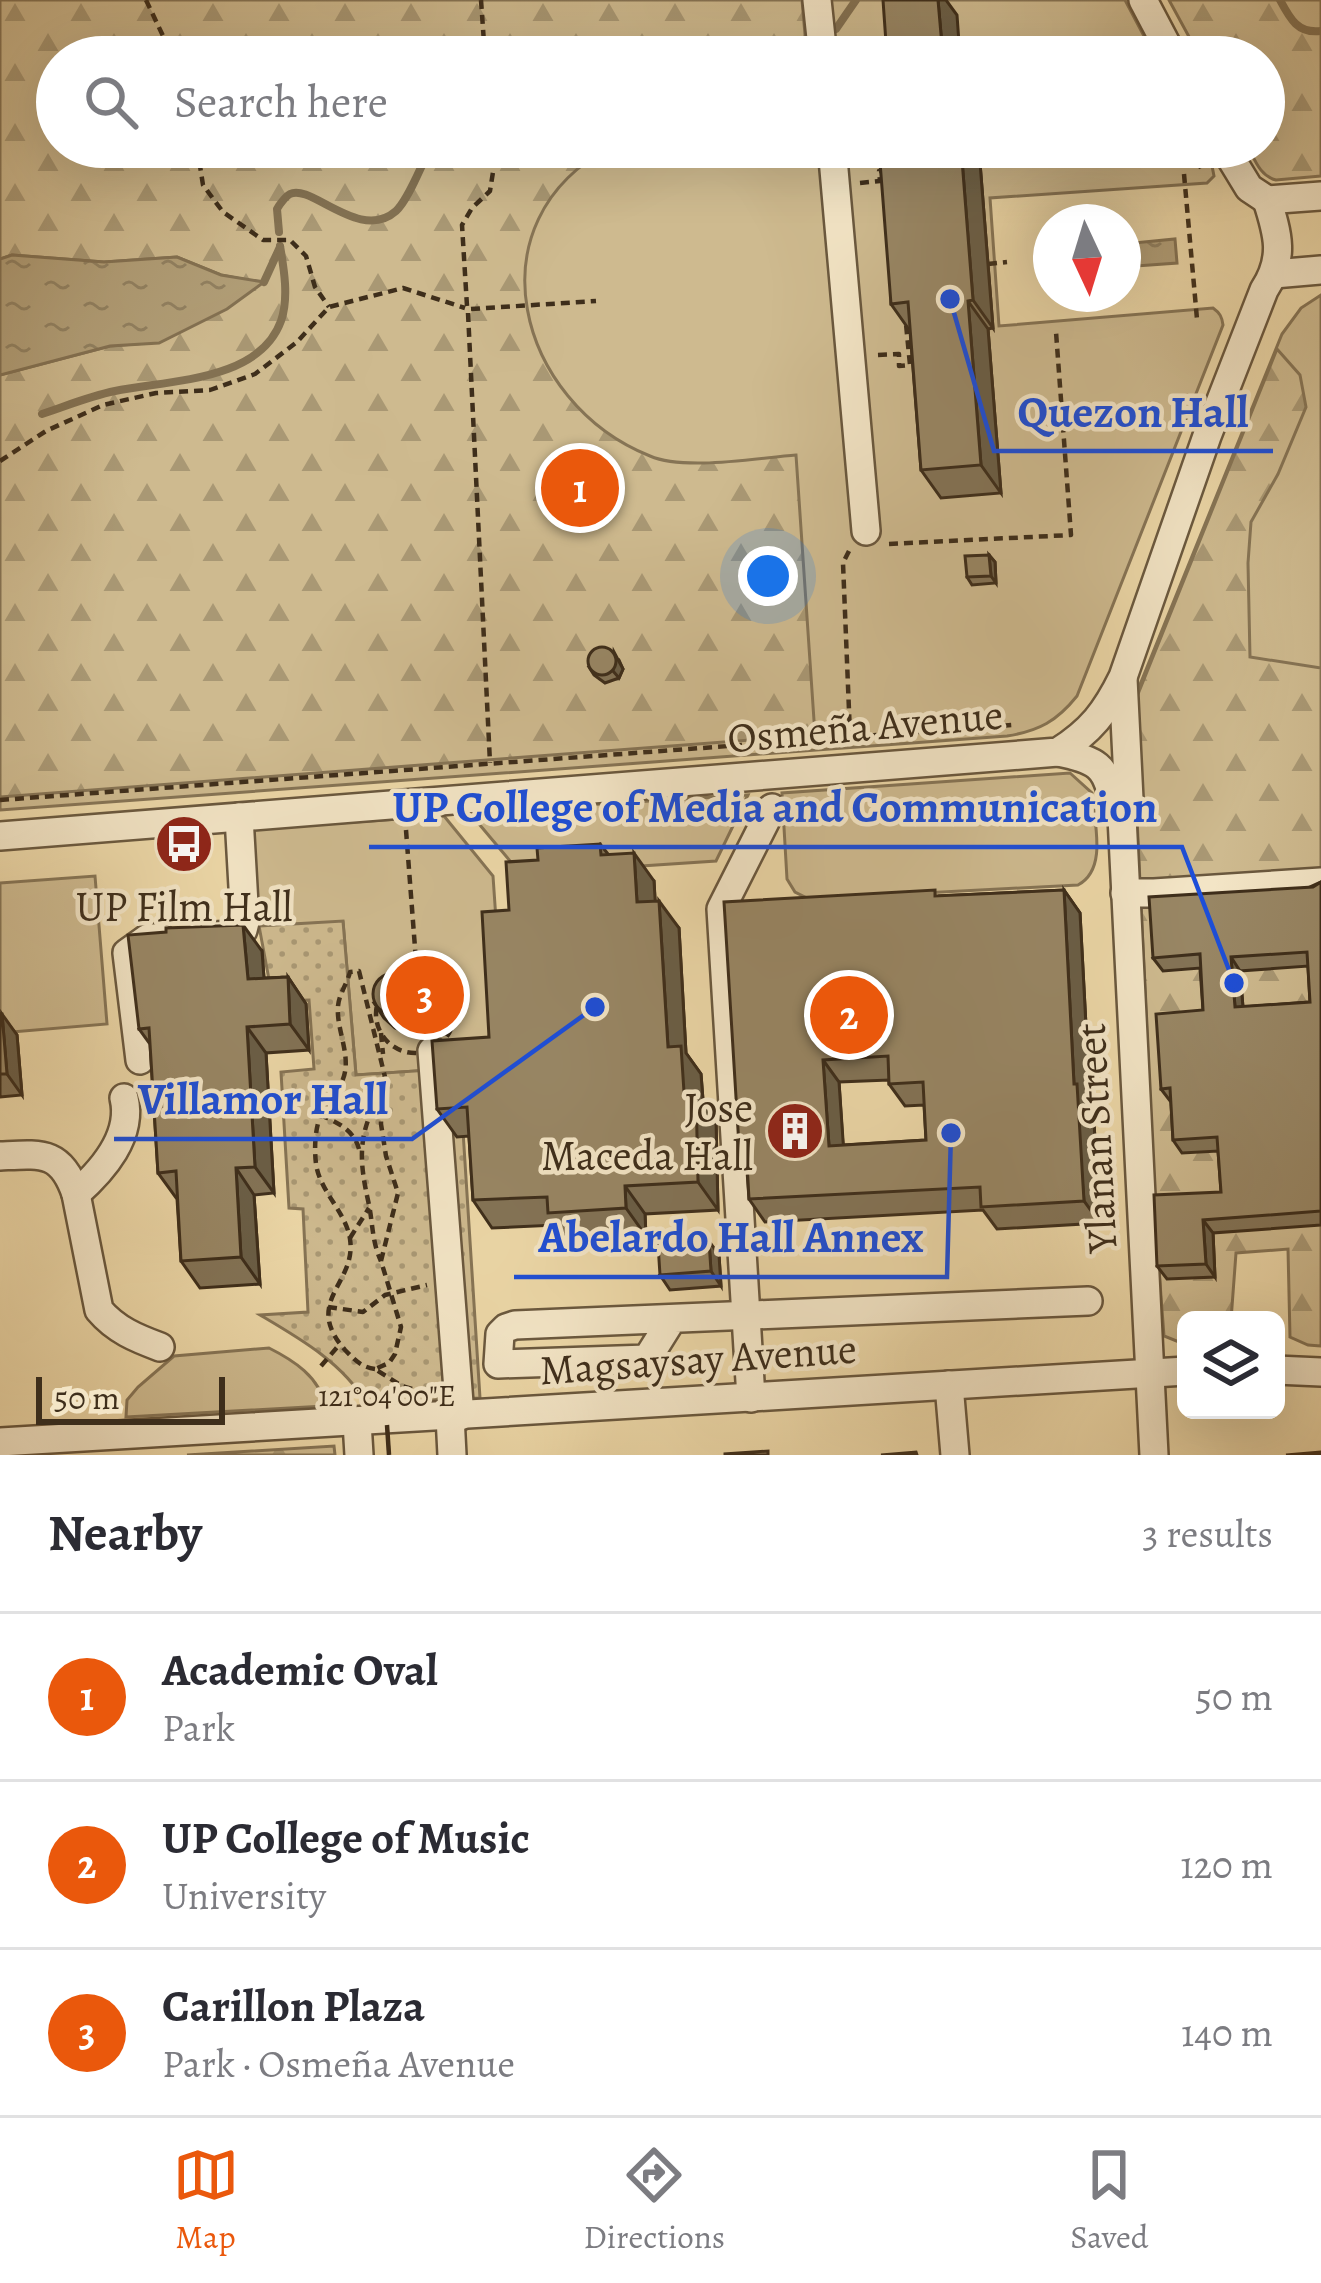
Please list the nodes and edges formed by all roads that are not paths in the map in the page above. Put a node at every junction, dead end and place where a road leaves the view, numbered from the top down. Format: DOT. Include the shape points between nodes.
graph roads {
  1 [pos="818,0"];
  2 [pos="1143,0"];
  3 [pos="821,36"];
  4 [pos="1163,36"];
  5 [pos="834,168"];
  6 [pos="1237,168"];
  7 [pos="1321,196"];
  8 [pos="1267,200"];
  9 [pos="1321,270"];
  10 [pos="1274,274"];
  11 [pos="868,541"];
  12 [pos="1123,677"];
  13 [pos="1058,752"];
  14 [pos="772,808"];
  15 [pos="1122,817"];
  16 [pos="239,818"];
  17 [pos="0,836"];
  18 [pos="1321,882"];
  19 [pos="1125,892"];
  20 [pos="432,1051"];
  21 [pos="140,1060"];
  22 [pos="124,1098"];
  23 [pos="0,1156"];
  24 [pos="76,1194"];
  25 [pos="1088,1300"];
  26 [pos="746,1315"];
  27 [pos="672,1318"];
  28 [pos="160,1347"];
  29 [pos="1285,1370"];
  30 [pos="1150,1371"];
  31 [pos="1177,1371"];
  32 [pos="1321,1372"];
  33 [pos="950,1385"];
  34 [pos="751,1397"];
  35 [pos="455,1416"];
  36 [pos="357,1422"];
  37 [pos="271,1439"];
  38 [pos="0,1442"];
  39 [pos="358,1455"];
  40 [pos="452,1455"];
  41 [pos="955,1455"];
  42 [pos="1154,1455"];
  1 -- 3 [label="street"];
  2 -- 4 [label="street"];
  5 -- 11 [label="street"];
  6 -- 8 [label="street"];
  7 -- 8 [label="street"];
  8 -- 10 [label="street, Osmeña Avenue" via="1279,237"];
  9 -- 10 [label="street"];
  10 -- 12 [label="street, Osmeña Avenue"];
  12 -- 13 [label="street, Osmeña Avenue" via="1084,736"];
  12 -- 15 [label="street, Ylanan Street" via="1129,800"];
  13 -- 15 [label="street, Ylanan Street" via="1101,768"];
  13 -- 16 [label="street, Osmeña Avenue"];
  14 -- 26 [label="street" via="722,909"];
  15 -- 19 [label="street, Ylanan Street"];
  16 -- 17 [label="street, Osmeña Avenue"];
  16 -- 21 [label="street" via="243,930 148,938 127,953"];
  18 -- 19 [label="street"];
  19 -- 30 [label="street, Ylanan Street"];
  20 -- 35 [label="street"];
  22 -- 24 [label="street" via="127,1118 116,1147"];
  23 -- 24 [label="street" via="58,1160"];
  24 -- 28 [label="street" via="99,1310 128,1335"];
  25 -- 26 [label="street"];
  26 -- 27 [label="street"];
  26 -- 34 [label="street"];
  27 -- 27 [label="street" via="515,1325 500,1334 498,1364 646,1359"];
  29 -- 32 [label="street"];
  30 -- 31 [label="street, Magsaysay Avenue"];
  30 -- 33 [label="street, Magsaysay Avenue"];
  30 -- 42 [label="street, Ylanan Street"];
  33 -- 34 [label="street, Magsaysay Avenue"];
  33 -- 41 [label="street"];
  34 -- 35 [label="street, Magsaysay Avenue"];
  35 -- 36 [label="street, Magsaysay Avenue"];
  35 -- 40 [label="street"];
  36 -- 37 [label="street, Magsaysay Avenue"];
  36 -- 39 [label="street"];
  37 -- 38 [label="street, Magsaysay Avenue"];
}
